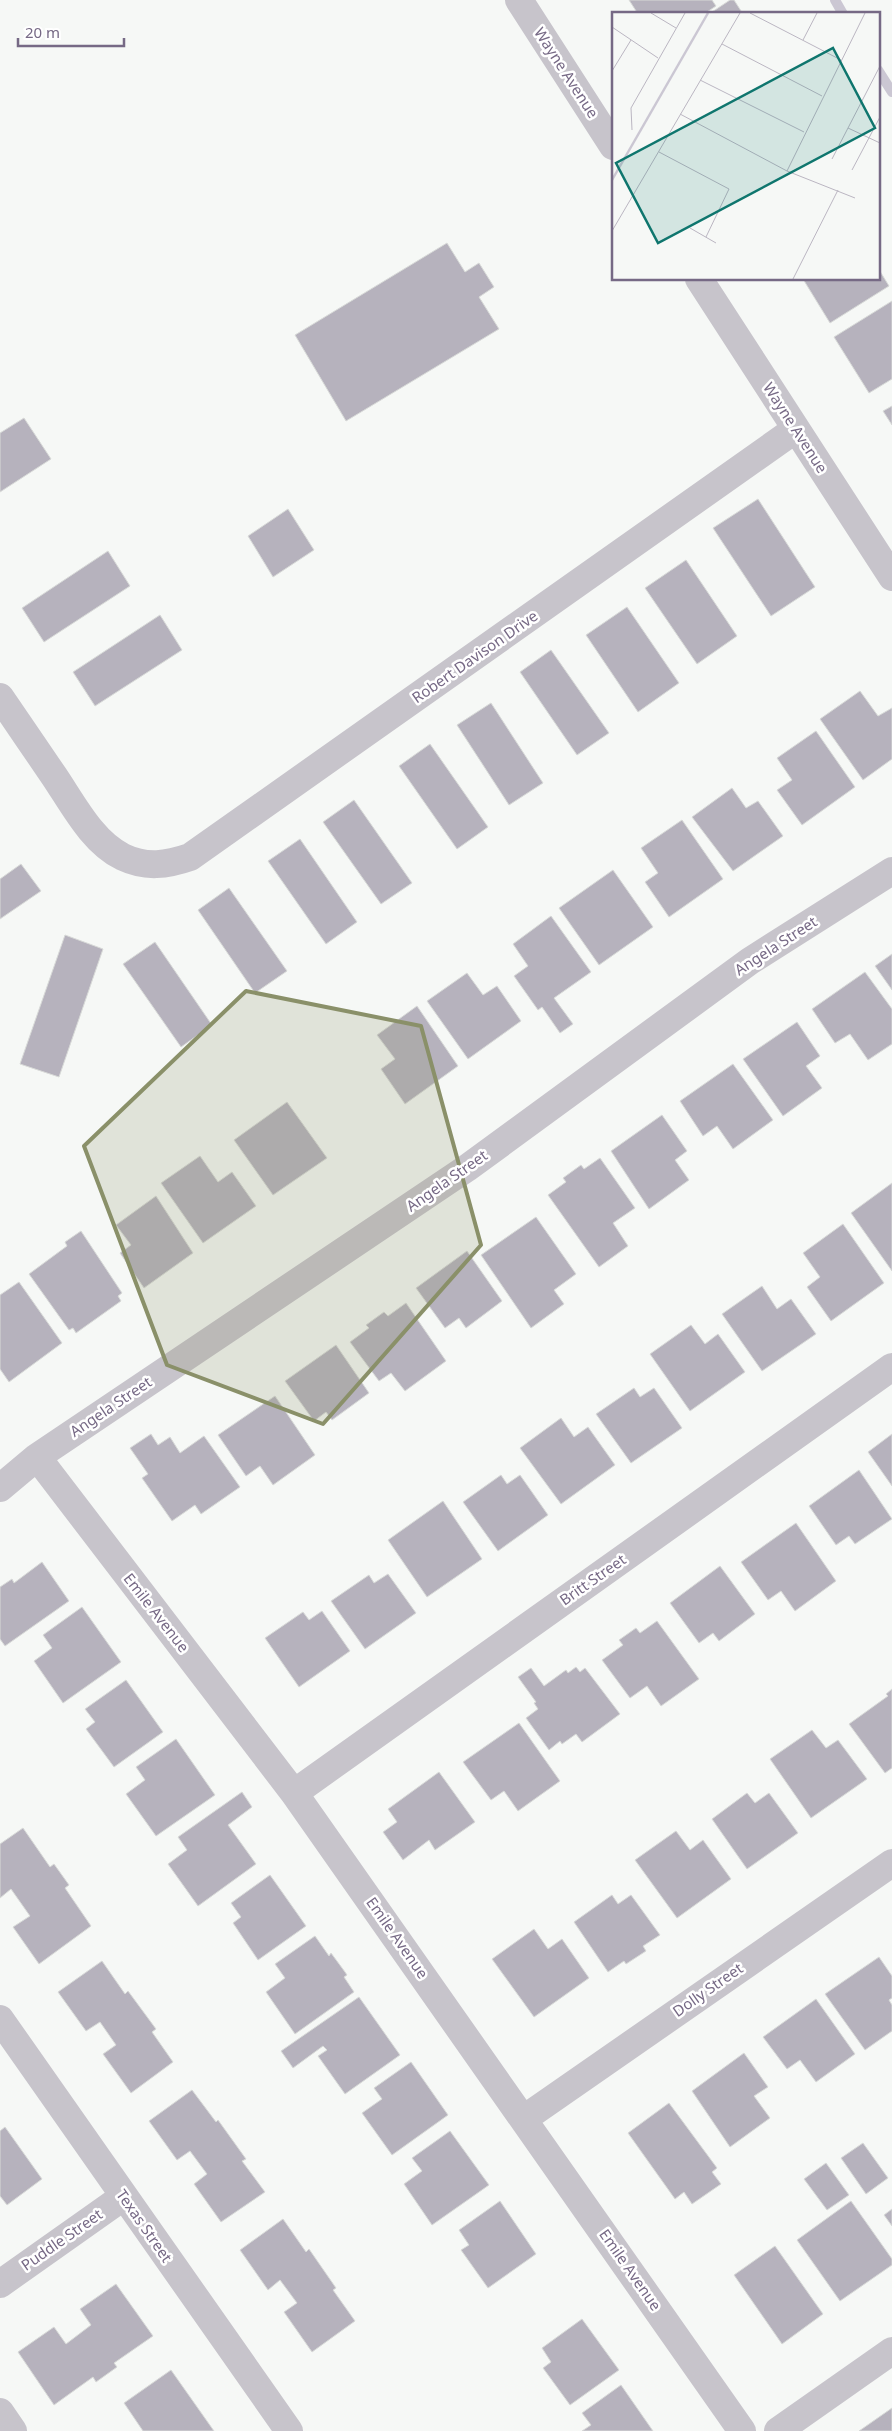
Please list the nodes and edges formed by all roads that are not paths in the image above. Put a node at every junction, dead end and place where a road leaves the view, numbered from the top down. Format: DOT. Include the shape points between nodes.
graph roads {
  1 [pos="519,0"];
  2 [pos="612,144"];
  3 [pos="700,280"];
  4 [pos="796,430"];
  5 [pos="892,577"];
  6 [pos="0,697"];
  7 [pos="892,871"];
  8 [pos="892,1368"];
  9 [pos="37,1457"];
  10 [pos="0,1488"];
  11 [pos="294,1792"];
  12 [pos="892,1863"];
  13 [pos="0,2019"];
  14 [pos="525,2118"];
  15 [pos="123,2197"];
  16 [pos="0,2284"];
  17 [pos="892,2352"];
  18 [pos="0,2412"];
  19 [pos="13,2431"];
  20 [pos="289,2431"];
  21 [pos="742,2431"];
  22 [pos="778,2431"];
  1 -- 2 [label="street, Wayne Avenue"];
  3 -- 4 [label="street, Wayne Avenue"];
  4 -- 5 [label="street, Wayne Avenue"];
  4 -- 6 [label="street, Robert Davison Drive" via="190,858 171,864 146,865 109,848 90,829"];
  7 -- 9 [label="street, Angela Street" via="750,961 467,1168"];
  8 -- 11 [label="street, Britt Street"];
  9 -- 10 [label="street, Angela Street"];
  9 -- 11 [label="street, Emile Avenue"];
  11 -- 14 [label="street, Emile Avenue"];
  12 -- 14 [label="street, Dolly Street"];
  13 -- 15 [label="street, Texas Street"];
  14 -- 21 [label="street, Emile Avenue"];
  15 -- 16 [label="street, Puddle Street"];
  15 -- 20 [label="street, Texas Street"];
  17 -- 22 [label="street"];
  18 -- 19 [label="street"];
}
